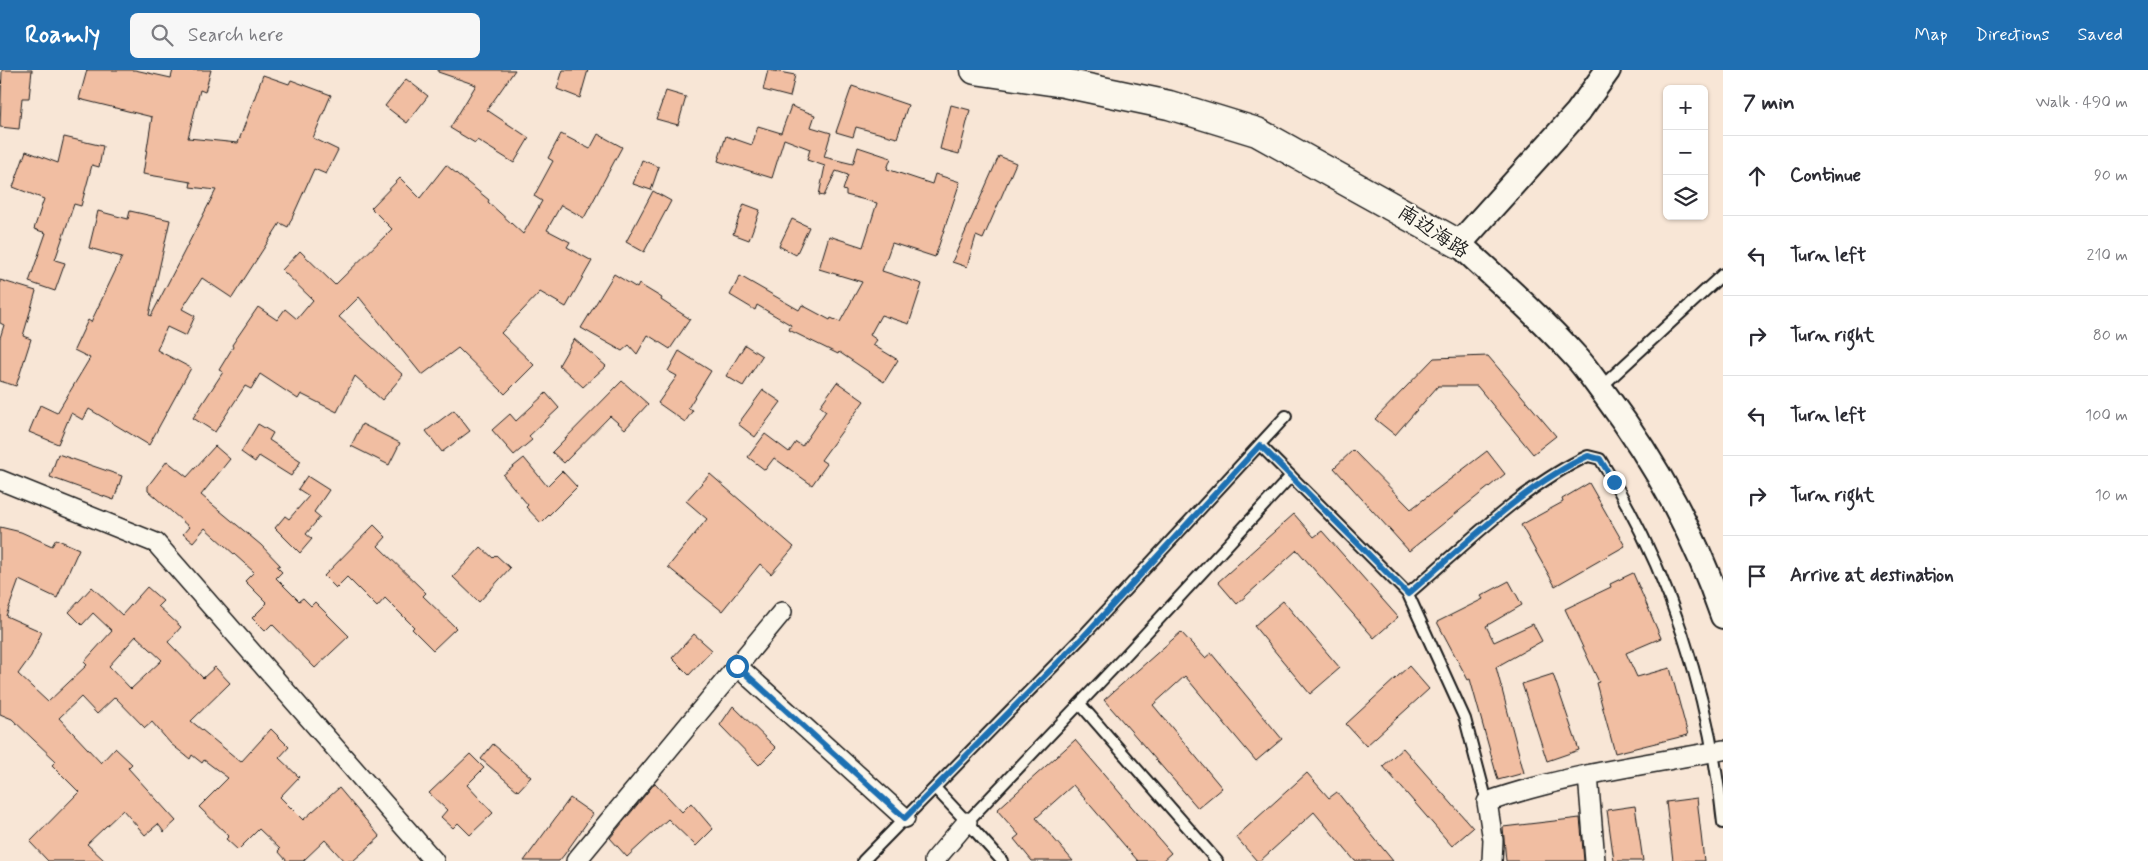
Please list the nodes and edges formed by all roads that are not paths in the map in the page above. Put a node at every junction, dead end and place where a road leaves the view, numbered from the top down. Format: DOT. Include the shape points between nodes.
graph roads {
  1 [pos="976,70"];
  2 [pos="1608,70"];
  3 [pos="1458,244"];
  4 [pos="1723,274"];
  5 [pos="1600,388"];
  6 [pos="1286,416"];
  7 [pos="1260,445"];
  8 [pos="1292,476"];
  9 [pos="0,480"];
  10 [pos="1408,594"];
  11 [pos="782,612"];
  12 [pos="1723,616"];
  13 [pos="737,666"];
  14 [pos="1080,704"];
  15 [pos="1718,751"];
  16 [pos="1588,775"];
  17 [pos="935,788"];
  18 [pos="1487,802"];
  19 [pos="905,818"];
  20 [pos="967,822"];
  21 [pos="1723,823"];
  22 [pos="434,861"];
  23 [pos="576,861"];
  24 [pos="863,861"];
  25 [pos="934,861"];
  26 [pos="1002,861"];
  27 [pos="1216,861"];
  28 [pos="1492,861"];
  29 [pos="1595,861"];
  1 -- 3 [label="main road, 南边海路" via="1064,83 1168,105 1258,132"];
  2 -- 3 [label="street" via="1578,112"];
  3 -- 5 [label="street, 南边海路" via="1521,301 1577,358"];
  4 -- 5 [label="lane"];
  5 -- 12 [label="street, 南边海路" via="1673,499 1705,564"];
  6 -- 7 [label="lane"];
  7 -- 8 [label="lane"];
  7 -- 17 [label="lane" via="1084,636"];
  8 -- 10 [label="lane"];
  8 -- 14 [label="lane"];
  9 -- 22 [label="street" via="156,543"];
  10 -- 15 [label="lane" via="1514,504 1572,463 1588,456 1600,459 1660,575 1697,676"];
  10 -- 18 [label="lane" via="1465,719"];
  11 -- 13 [label="street"];
  13 -- 19 [label="street"];
  13 -- 23 [label="street"];
  14 -- 20 [label="lane"];
  14 -- 27 [label="lane"];
  15 -- 16 [label="street"];
  15 -- 21 [label="lane"];
  16 -- 18 [label="street"];
  16 -- 29 [label="street"];
  17 -- 19 [label="lane"];
  17 -- 20 [label="lane"];
  18 -- 28 [label="street" via="1493,840"];
  19 -- 24 [label="lane"];
  20 -- 25 [label="street"];
  20 -- 26 [label="lane"];
}
